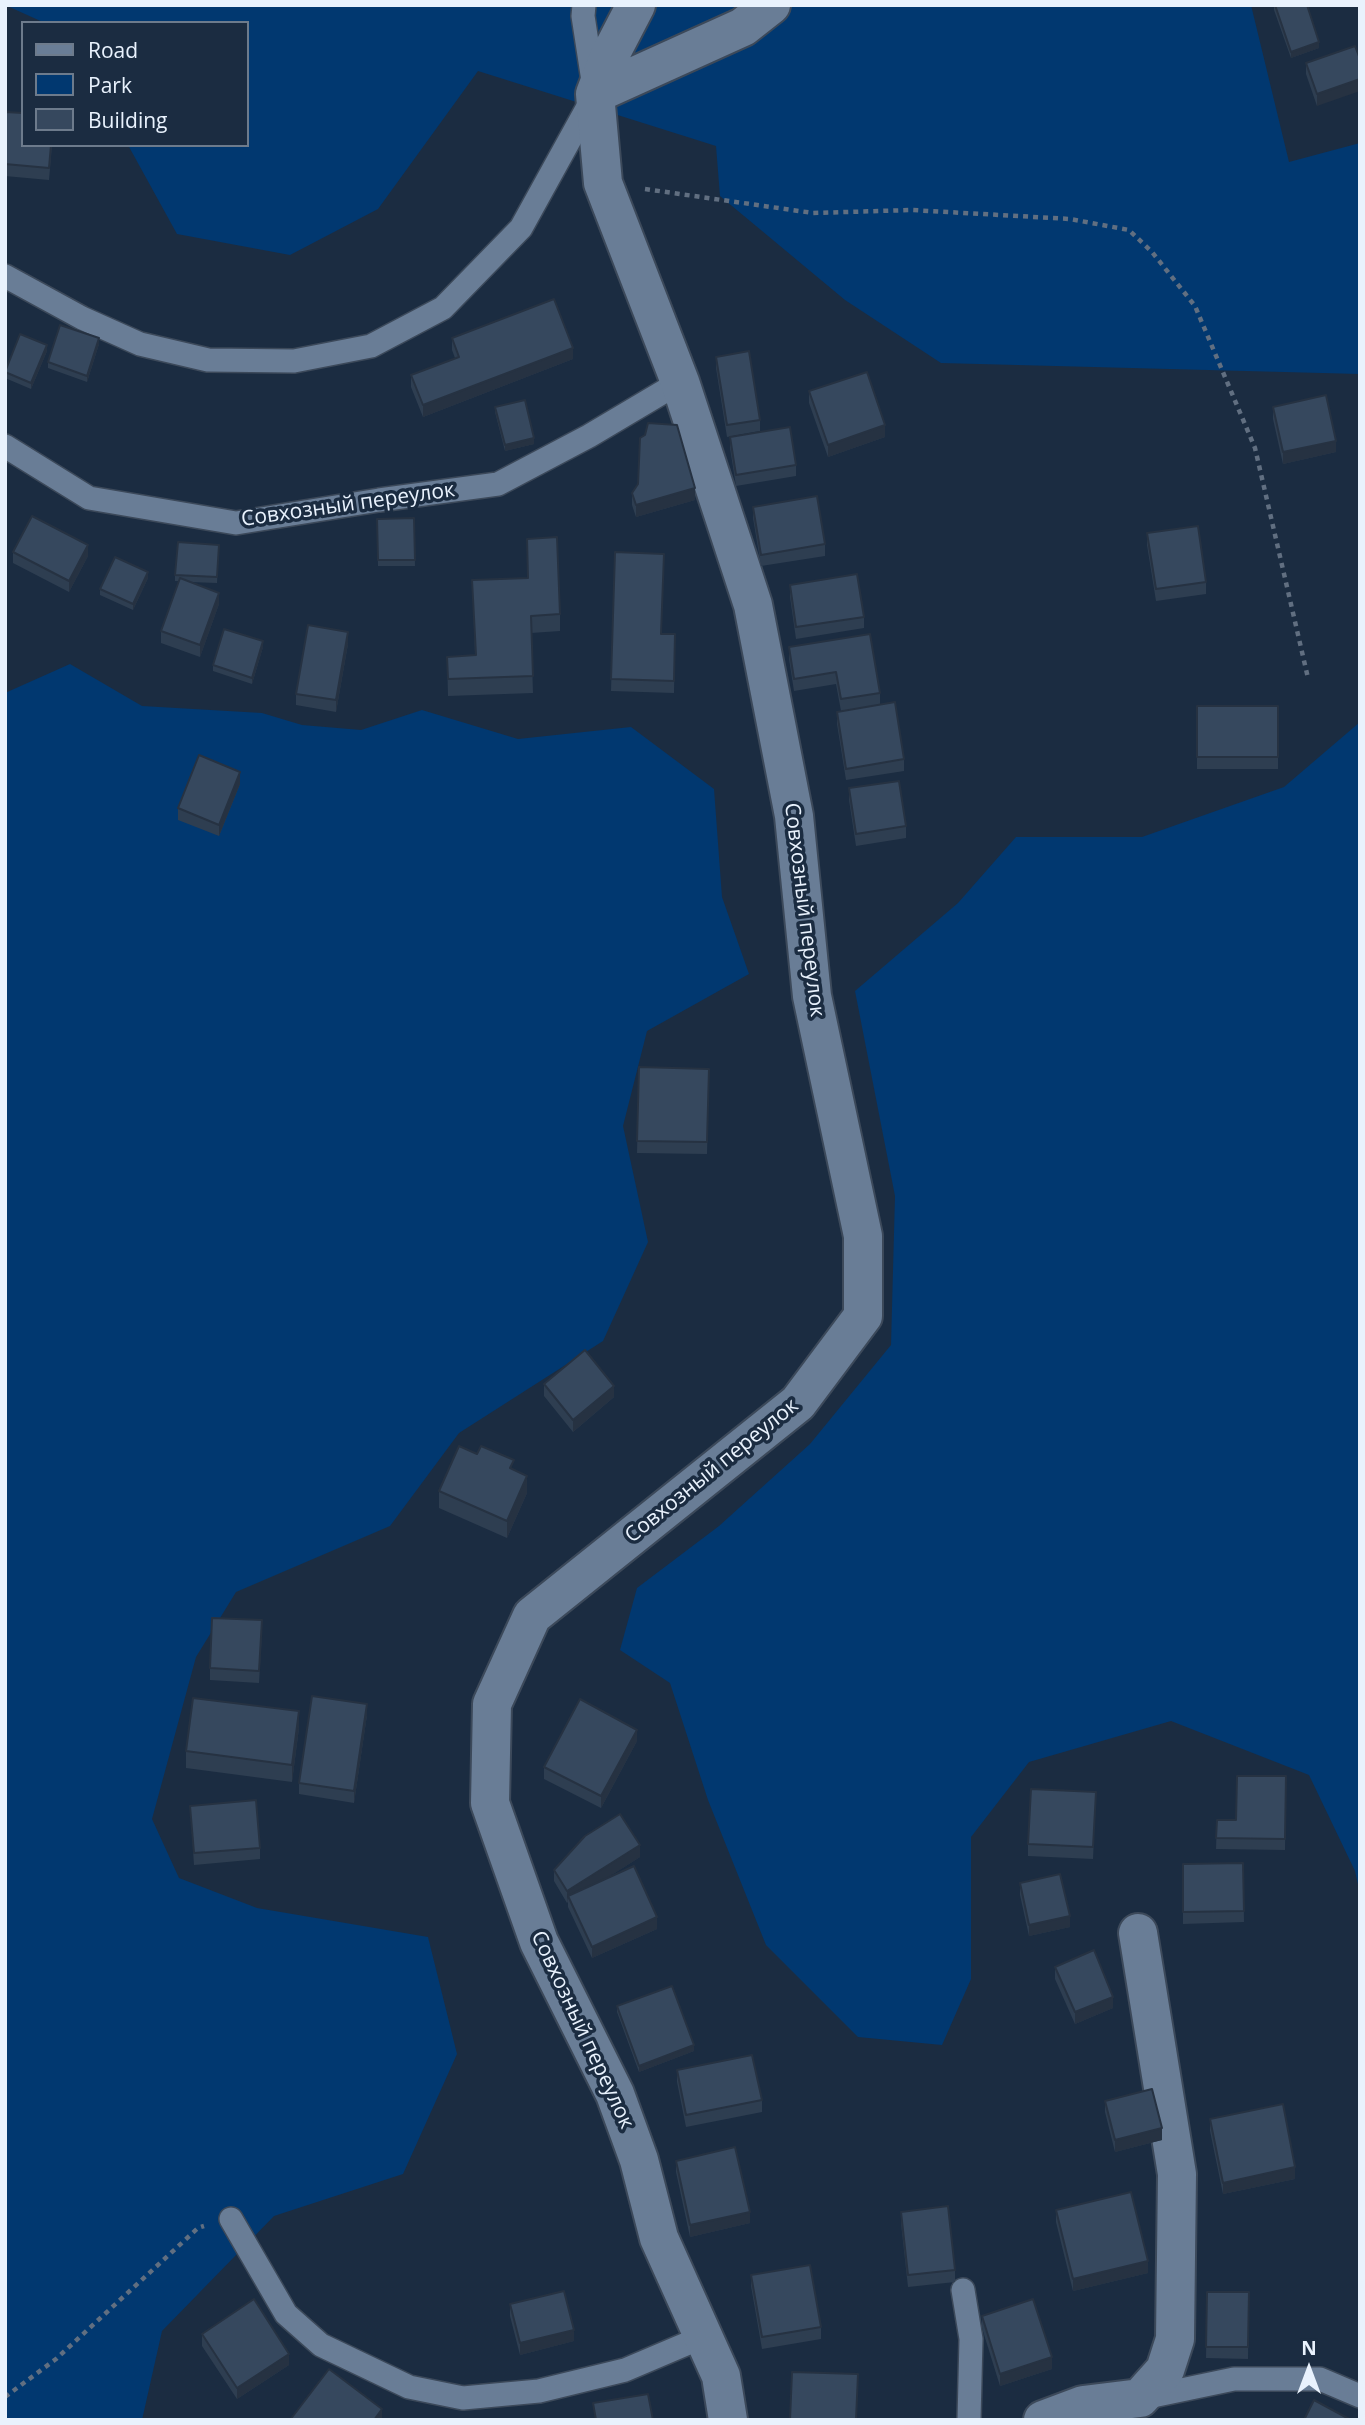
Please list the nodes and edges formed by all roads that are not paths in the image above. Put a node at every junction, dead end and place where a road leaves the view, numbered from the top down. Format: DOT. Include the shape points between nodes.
graph roads {
  1 [pos="584,5"];
  2 [pos="636,5"];
  3 [pos="771,5"];
  4 [pos="595,94"];
  5 [pos="5,276"];
  6 [pos="680,382"];
  7 [pos="5,446"];
  8 [pos="1138,1933"];
  9 [pos="231,2219"];
  10 [pos="963,2290"];
  11 [pos="705,2336"];
  12 [pos="1360,2396"];
  13 [pos="1140,2398"];
  14 [pos="727,2420"];
  15 [pos="969,2420"];
  16 [pos="1042,2420"];
  1 -- 4 [label="lane"];
  2 -- 4 [label="street" via="608,57"];
  3 -- 4 [label="street" via="743,27"];
  4 -- 5 [label="lane" via="522,228 443,308 371,346 294,361 208,360 140,344"];
  4 -- 6 [label="street, Совхозный переулок" via="603,183"];
  6 -- 7 [label="lane, Совхозный переулок" via="498,484 236,523 89,498"];
  6 -- 11 [label="street, Совхозный переулок" via="753,605 761,645 794,816 812,996 863,1236 863,1316 798,1403 532,1616 492,1704 490,1802 539,1942 615,2094 639,2160 659,2238"];
  8 -- 13 [label="street" via="1177,2174 1175,2339 1165,2370"];
  9 -- 11 [label="lane" via="286,2314 321,2344 409,2388 463,2398 539,2391 625,2370"];
  10 -- 15 [label="lane" via="971,2340"];
  11 -- 14 [label="street, Совхозный переулок" via="721,2376"];
  12 -- 13 [label="lane" via="1320,2379 1234,2379"];
  13 -- 16 [label="street" via="1083,2405"];
}
